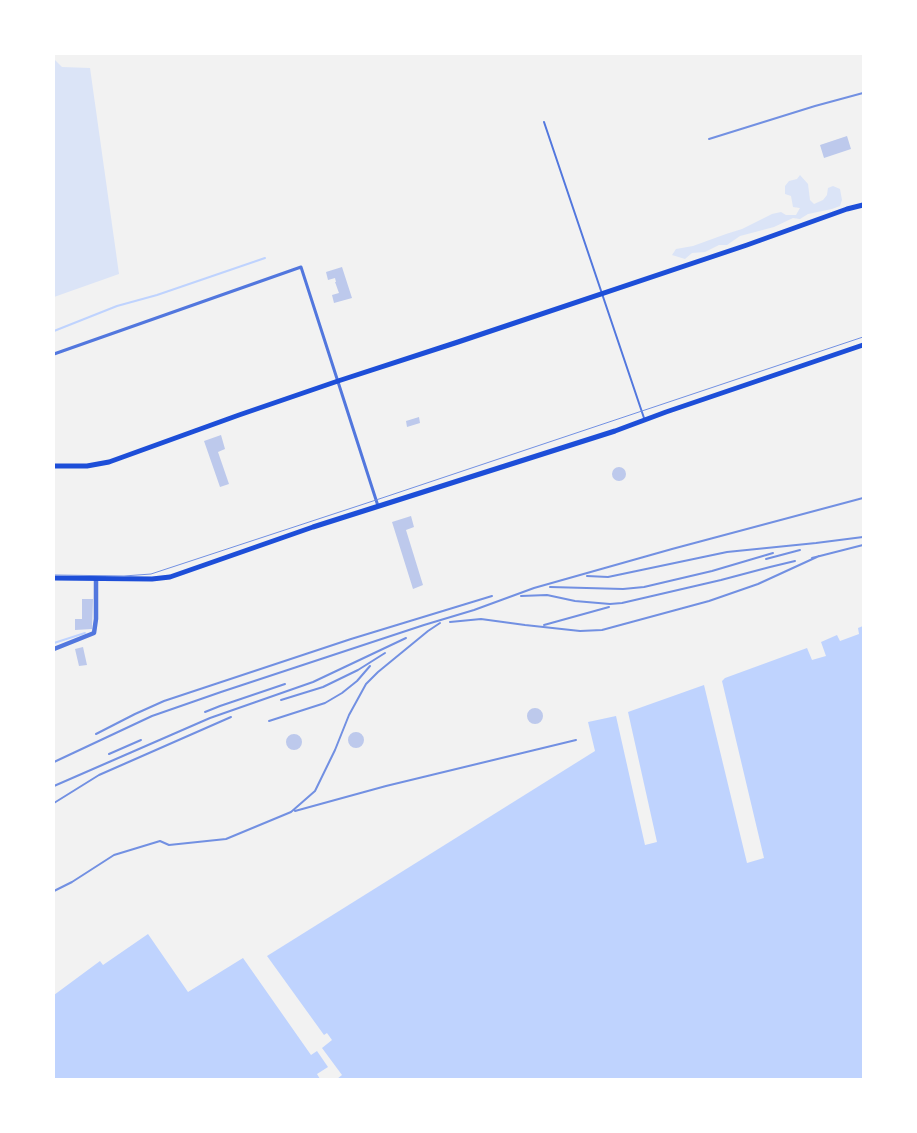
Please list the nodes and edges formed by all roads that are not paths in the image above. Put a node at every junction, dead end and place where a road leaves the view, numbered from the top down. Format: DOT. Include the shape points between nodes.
graph roads {
  1 [pos="544,122"];
  2 [pos="863,205"];
  3 [pos="602,293"];
  4 [pos="863,345"];
  5 [pos="54,354"];
  6 [pos="338,381"];
  7 [pos="644,420"];
  8 [pos="54,466"];
  9 [pos="378,506"];
  10 [pos="54,578"];
  11 [pos="96,579"];
  12 [pos="54,649"];
  1 -- 3 [label="lane"];
  2 -- 3 [label="main road"];
  3 -- 6 [label="main road"];
  3 -- 7 [label="lane"];
  4 -- 7 [label="main road"];
  5 -- 6 [label="street" via="301,267"];
  6 -- 8 [label="main road" via="109,462"];
  6 -- 9 [label="street"];
  7 -- 9 [label="main road"];
  9 -- 11 [label="main road" via="164,579"];
  10 -- 11 [label="main road"];
  11 -- 12 [label="street" via="94,632"];
}
